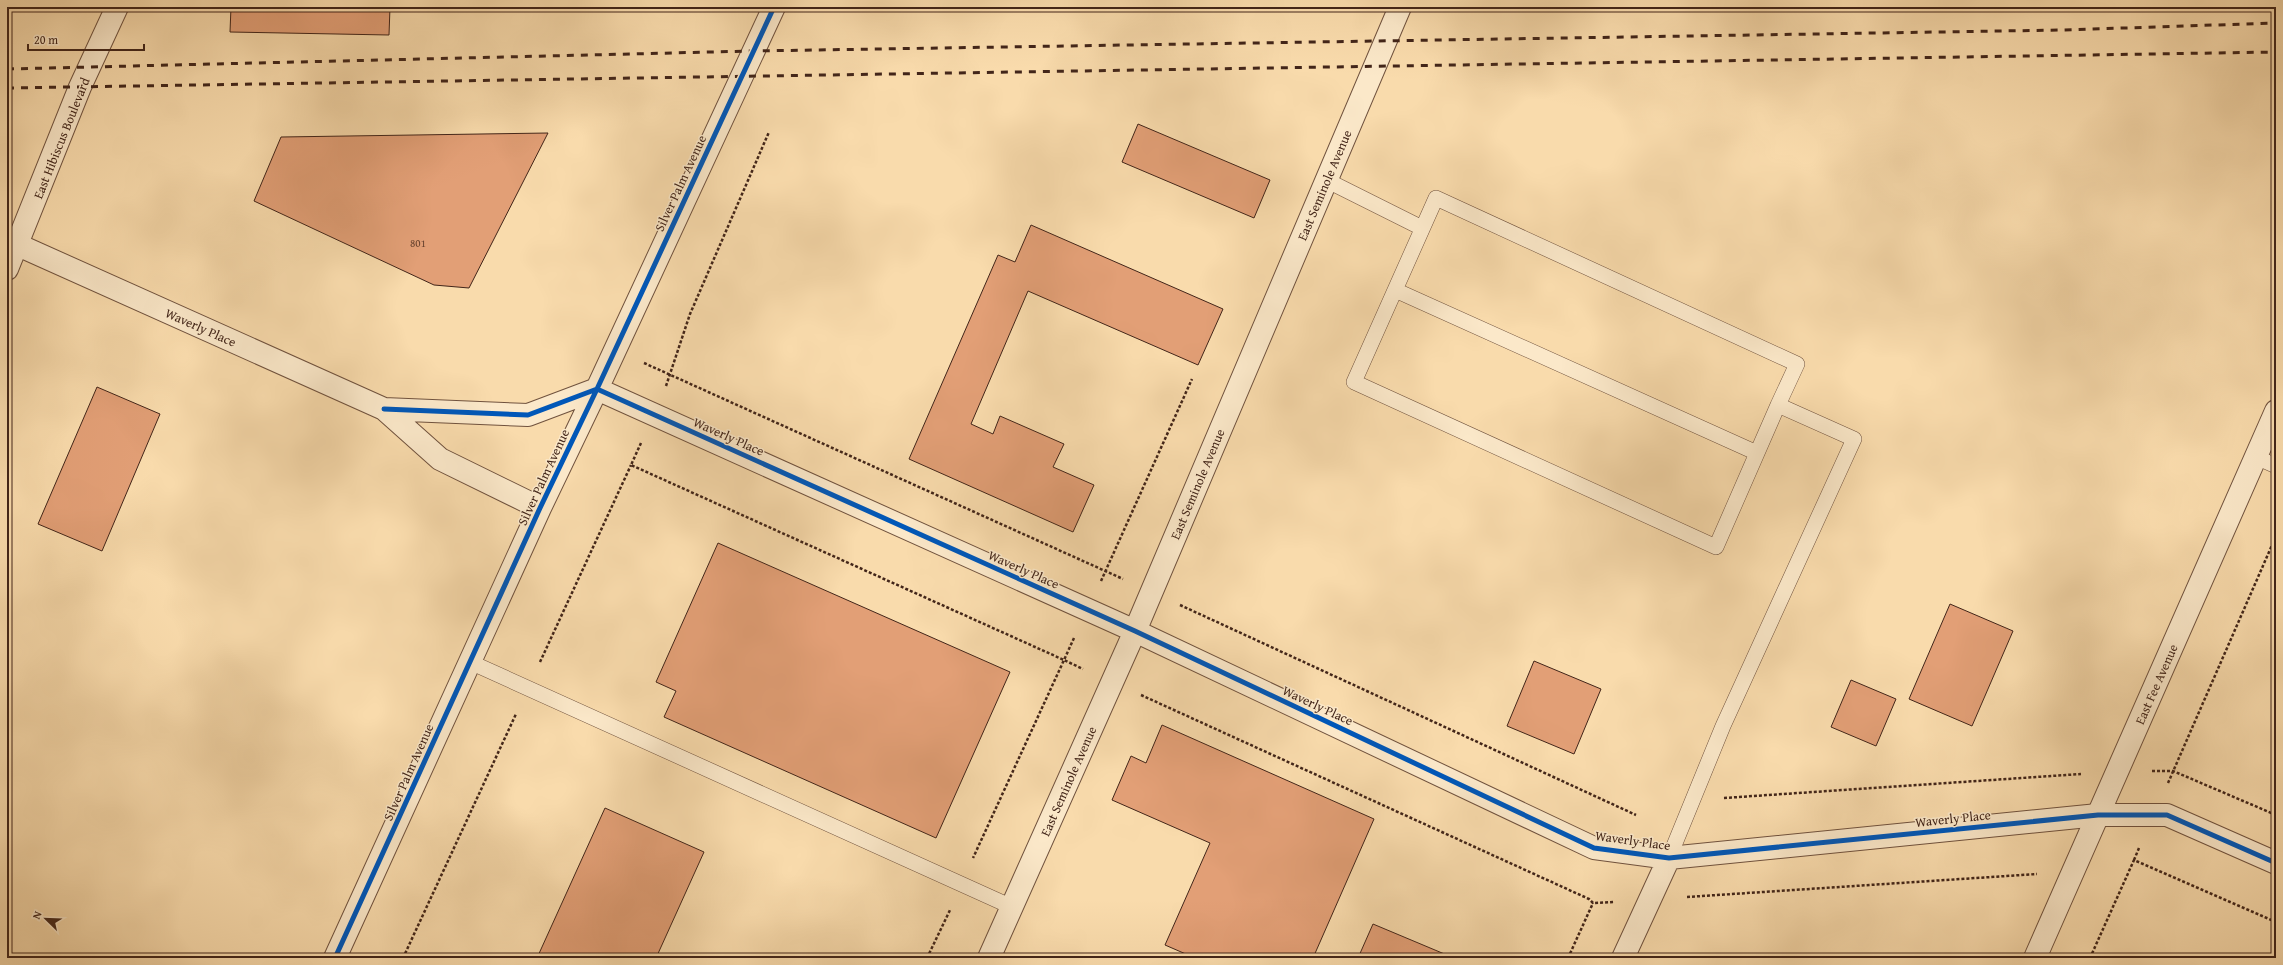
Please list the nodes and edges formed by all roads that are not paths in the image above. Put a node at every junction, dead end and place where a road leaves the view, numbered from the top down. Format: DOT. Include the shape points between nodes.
graph roads {
  1 [pos="117,7"];
  2 [pos="774,7"];
  3 [pos="1400,7"];
  4 [pos="1326,180"];
  5 [pos="1422,228"];
  6 [pos="18,245"];
  7 [pos="7,269"];
  8 [pos="1395,290"];
  9 [pos="597,389"];
  10 [pos="1778,405"];
  11 [pos="384,409"];
  12 [pos="2276,411"];
  13 [pos="1757,454"];
  14 [pos="2256,457"];
  15 [pos="2276,466"];
  16 [pos="540,508"];
  17 [pos="1135,631"];
  18 [pos="470,662"];
  19 [pos="2098,815"];
  20 [pos="1669,858"];
  21 [pos="2276,863"];
  22 [pos="1012,907"];
  23 [pos="336,958"];
  24 [pos="990,958"];
  25 [pos="1623,958"];
  26 [pos="2035,958"];
  1 -- 6 [label="street, East Hibiscus Boulevard" via="80,87"];
  2 -- 9 [label="street, Silver Palm Avenue"];
  3 -- 4 [label="street, East Seminole Avenue"];
  4 -- 5 [label="lane"];
  4 -- 17 [label="street, East Seminole Avenue"];
  5 -- 8 [label="lane"];
  5 -- 10 [label="lane" via="1436,198 1797,364"];
  6 -- 7 [label="street, East Hibiscus Boulevard"];
  6 -- 11 [label="street, Waverly Place"];
  8 -- 13 [label="lane"];
  8 -- 13 [label="lane" via="1354,382 1716,547"];
  9 -- 11 [label="street, Waverly Place" via="528,414"];
  9 -- 16 [label="street, Silver Palm Avenue"];
  9 -- 17 [label="street, Waverly Place"];
  10 -- 13 [label="lane"];
  10 -- 20 [label="lane" via="1854,439 1723,726"];
  11 -- 16 [label="street, Waverly Place" via="440,459"];
  12 -- 14 [label="street, East Fee Avenue"];
  14 -- 15 [label="lane"];
  14 -- 19 [label="street, East Fee Avenue"];
  16 -- 18 [label="street, Silver Palm Avenue"];
  17 -- 20 [label="street, Waverly Place" via="1594,848"];
  17 -- 22 [label="street, East Seminole Avenue"];
  18 -- 22 [label="lane"];
  18 -- 23 [label="street, Silver Palm Avenue"];
  19 -- 20 [label="street, Waverly Place"];
  19 -- 21 [label="street, Waverly Place" via="2167,815"];
  19 -- 26 [label="street, East Fee Avenue"];
  20 -- 25 [label="street"];
  22 -- 24 [label="street, East Seminole Avenue"];
}
